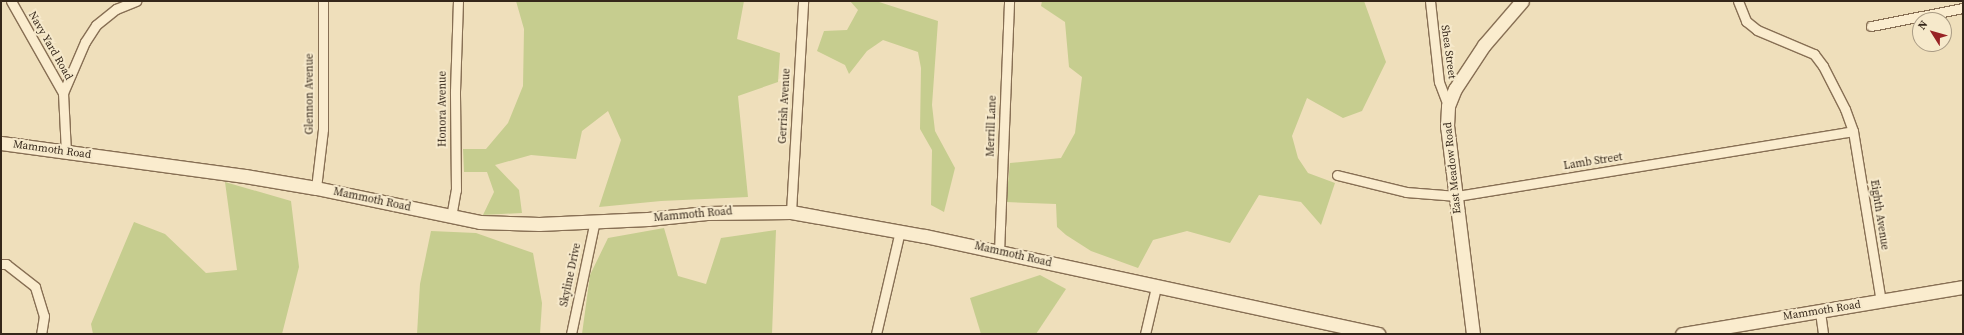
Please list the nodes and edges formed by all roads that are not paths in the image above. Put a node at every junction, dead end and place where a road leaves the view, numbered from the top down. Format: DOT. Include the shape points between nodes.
graph roads {
  1 [pos="11,1"];
  2 [pos="136,1"];
  3 [pos="323,1"];
  4 [pos="458,1"];
  5 [pos="803,1"];
  6 [pos="1009,1"];
  7 [pos="1430,1"];
  8 [pos="1522,1"];
  9 [pos="1738,1"];
  10 [pos="1963,8"];
  11 [pos="1871,26"];
  12 [pos="64,93"];
  13 [pos="1448,106"];
  14 [pos="1853,131"];
  15 [pos="1,143"];
  16 [pos="66,152"];
  17 [pos="1337,175"];
  18 [pos="316,188"];
  19 [pos="1457,196"];
  20 [pos="792,212"];
  21 [pos="451,217"];
  22 [pos="595,220"];
  23 [pos="900,231"];
  24 [pos="999,252"];
  25 [pos="1,264"];
  26 [pos="1156,286"];
  27 [pos="1963,287"];
  28 [pos="1881,302"];
  29 [pos="1820,312"];
  30 [pos="41,334"];
  31 [pos="571,334"];
  32 [pos="876,334"];
  33 [pos="1145,334"];
  34 [pos="1380,334"];
  35 [pos="1473,334"];
  36 [pos="1682,334"];
  37 [pos="1823,334"];
  1 -- 12 [label="street, Navy Yard Road"];
  2 -- 12 [label="street" via="116,9 96,25 85,42"];
  3 -- 18 [label="street, Glennon Avenue" via="323,129"];
  4 -- 21 [label="street, Honora Avenue" via="455,91 456,190"];
  5 -- 20 [label="street, Gerrish Avenue"];
  6 -- 24 [label="street, Merrill Lane"];
  7 -- 13 [label="street, Shea Street" via="1440,82"];
  8 -- 13 [label="main road, East Meadow Road" via="1484,45 1455,89"];
  9 -- 14 [label="street, Eighth Avenue" via="1750,25 1803,47 1818,58 1845,109"];
  10 -- 11 [label="street"];
  12 -- 16 [label="street, Navy Yard Road"];
  13 -- 19 [label="main road, East Meadow Road" via="1446,126"];
  14 -- 19 [label="street, Lamb Street"];
  14 -- 28 [label="street, Eighth Avenue"];
  15 -- 16 [label="main road, Mammoth Road"];
  16 -- 18 [label="main road, Mammoth Road"];
  17 -- 19 [label="street, Lamb Street" via="1406,192"];
  18 -- 21 [label="main road, Mammoth Road"];
  19 -- 35 [label="main road, East Meadow Road" via="1459,231"];
  20 -- 22 [label="main road, Mammoth Road" via="707,213"];
  20 -- 23 [label="main road, Mammoth Road"];
  21 -- 22 [label="main road, Mammoth Road" via="515,225"];
  22 -- 31 [label="street, Skyline Drive"];
  23 -- 24 [label="main road, Mammoth Road"];
  23 -- 32 [label="street"];
  24 -- 26 [label="main road, Mammoth Road"];
  25 -- 30 [label="street" via="6,264 35,287 44,316"];
  26 -- 33 [label="street"];
  26 -- 34 [label="main road, Mammoth Road"];
  27 -- 28 [label="main road, Mammoth Road"];
  28 -- 29 [label="main road, Mammoth Road"];
  29 -- 36 [label="main road, Mammoth Road"];
  29 -- 37 [label="street"];
}
